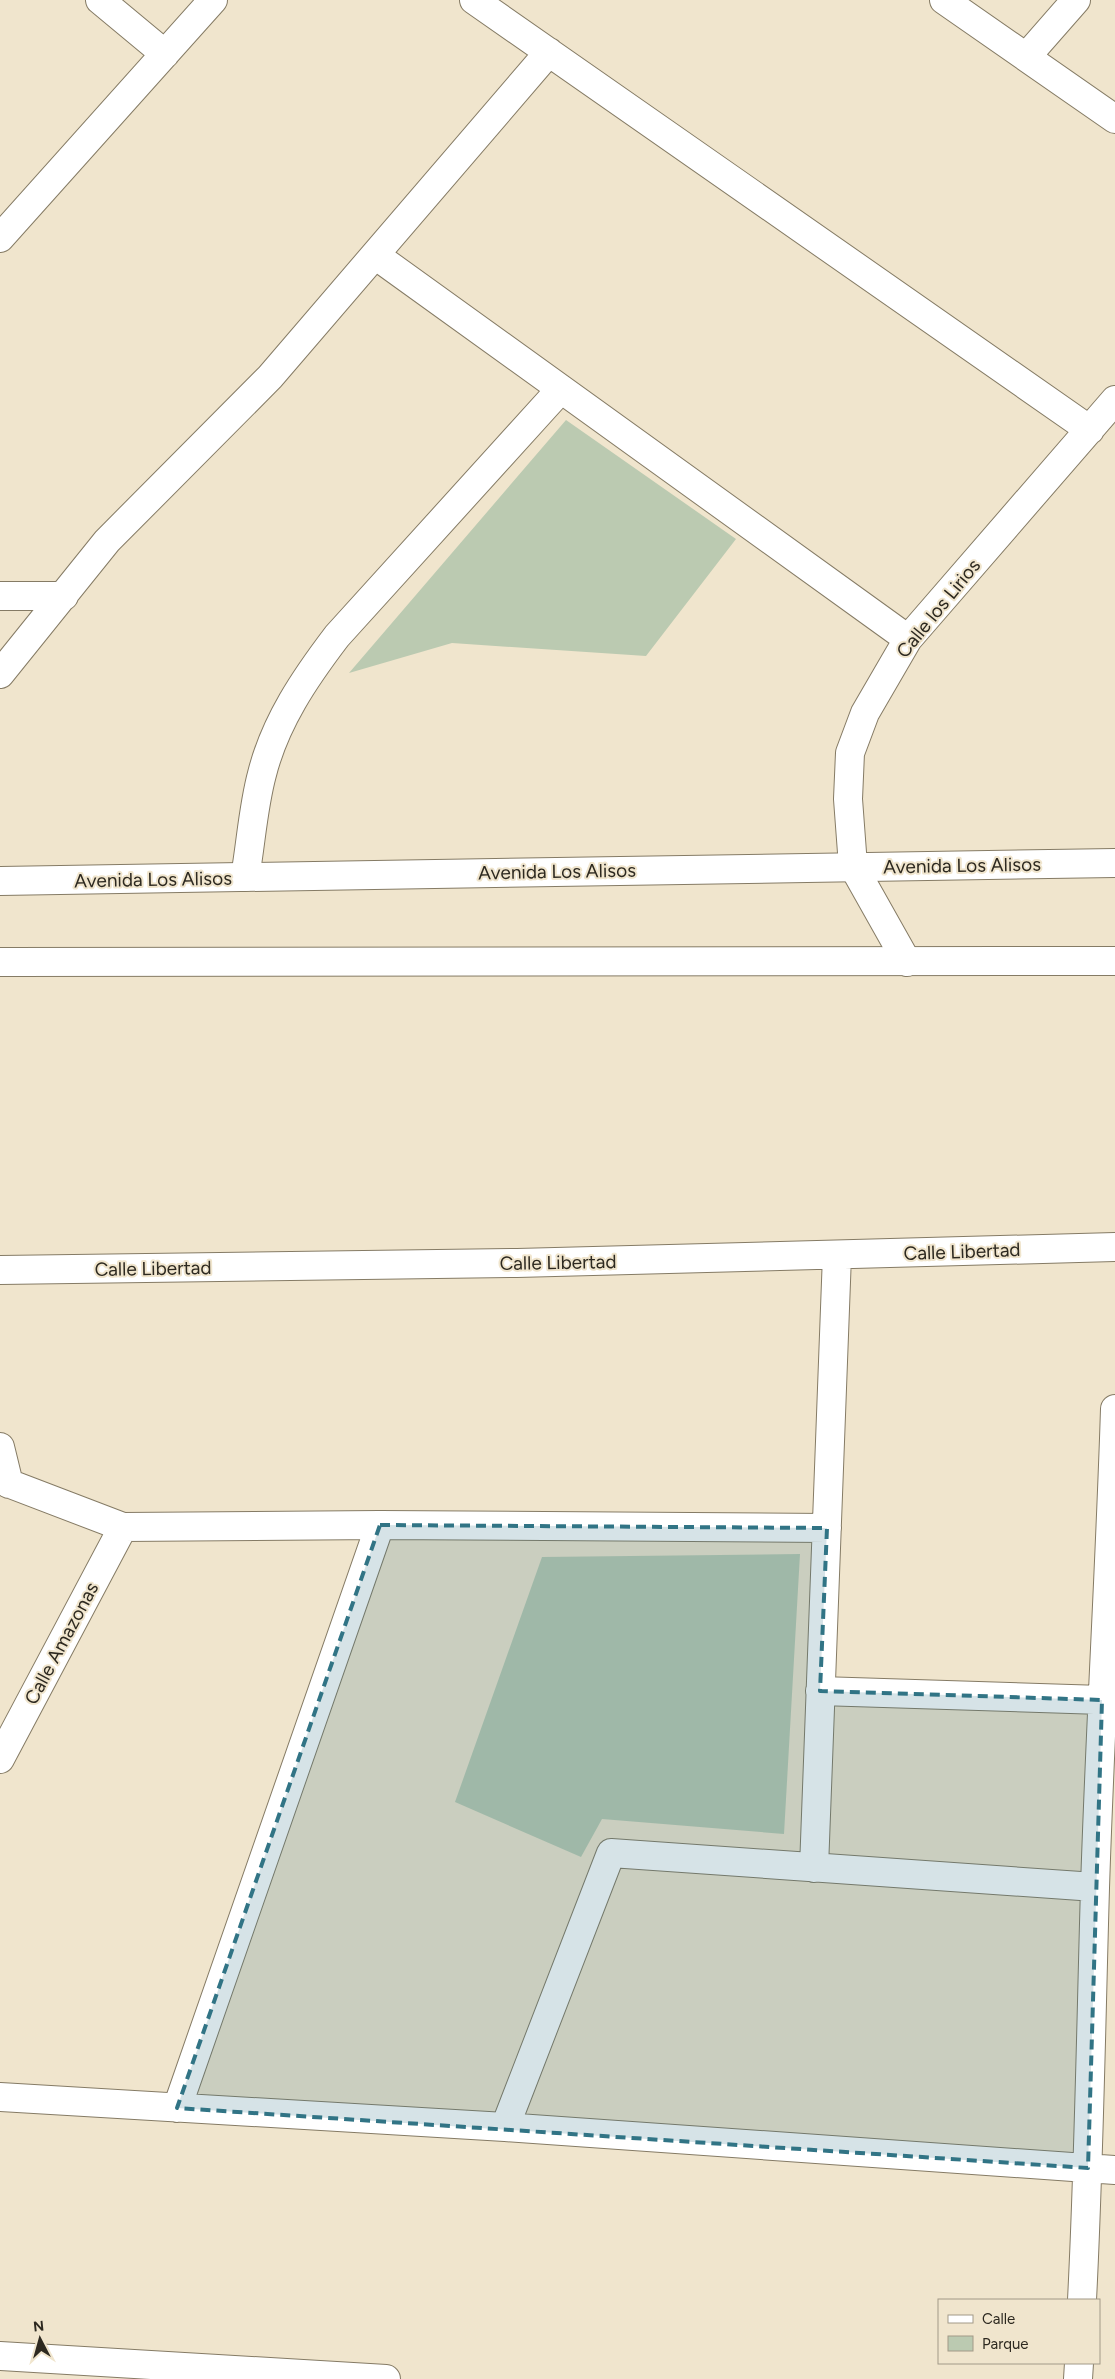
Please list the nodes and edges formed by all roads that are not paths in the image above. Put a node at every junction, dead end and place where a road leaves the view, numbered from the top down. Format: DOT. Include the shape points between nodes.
graph roads {
  1 [pos="100,0"];
  2 [pos="213,0"];
  3 [pos="474,0"];
  4 [pos="944,0"];
  5 [pos="1076,0"];
  6 [pos="549,52"];
  7 [pos="165,54"];
  8 [pos="1026,57"];
  9 [pos="1115,119"];
  10 [pos="0,238"];
  11 [pos="375,255"];
  12 [pos="560,390"];
  13 [pos="1115,400"];
  14 [pos="1090,430"];
  15 [pos="0,596"];
  16 [pos="64,596"];
  17 [pos="908,639"];
  18 [pos="0,674"];
  19 [pos="1115,863"];
  20 [pos="854,866"];
  21 [pos="245,877"];
  22 [pos="0,881"];
  23 [pos="1115,961"];
  24 [pos="0,962"];
  25 [pos="907,962"];
  26 [pos="1115,973"];
  27 [pos="1115,1247"];
  28 [pos="837,1255"];
  29 [pos="0,1270"];
  30 [pos="1115,1409"];
  31 [pos="0,1447"];
  32 [pos="4,1482"];
  33 [pos="380,1525"];
  34 [pos="123,1527"];
  35 [pos="827,1528"];
  36 [pos="1113,1533"];
  37 [pos="820,1691"];
  38 [pos="1102,1700"];
  39 [pos="1108,1747"];
  40 [pos="0,1759"];
  41 [pos="814,1868"];
  42 [pos="1095,1887"];
  43 [pos="0,2097"];
  44 [pos="177,2108"];
  45 [pos="504,2127"];
  46 [pos="1088,2168"];
  47 [pos="1115,2170"];
  48 [pos="1082,2299"];
  49 [pos="0,2356"];
  50 [pos="1079,2364"];
  51 [pos="386,2379"];
  52 [pos="1078,2379"];
  1 -- 7 [label="street"];
  2 -- 7 [label="street"];
  3 -- 6 [label="street"];
  4 -- 8 [label="street"];
  5 -- 8 [label="street"];
  6 -- 11 [label="street"];
  6 -- 14 [label="street"];
  7 -- 10 [label="street"];
  8 -- 9 [label="street"];
  11 -- 12 [label="street"];
  11 -- 16 [label="street" via="270,377 106,541"];
  12 -- 17 [label="street"];
  12 -- 21 [label="street" via="337,636 309,672 282,719 262,774"];
  13 -- 14 [label="street, Calle los Lirios"];
  14 -- 17 [label="street, Calle los Lirios"];
  15 -- 16 [label="street"];
  16 -- 18 [label="street"];
  17 -- 20 [label="street, Calle los Lirios" via="865,713 850,753 848,798"];
  19 -- 20 [label="street, Avenida Los Alisos"];
  20 -- 21 [label="street, Avenida Los Alisos"];
  20 -- 25 [label="street, Calle los Lirios"];
  21 -- 22 [label="street, Avenida Los Alisos"];
  23 -- 25 [label="street"];
  23 -- 26 [label="street"];
  24 -- 25 [label="street"];
  27 -- 28 [label="street, Calle Libertad"];
  28 -- 29 [label="street, Calle Libertad"];
  28 -- 35 [label="street"];
  30 -- 36 [label="street"];
  31 -- 32 [label="street"];
  32 -- 34 [label="street"];
  33 -- 34 [label="street"];
  33 -- 35 [label="street"];
  33 -- 44 [label="street"];
  34 -- 40 [label="street, Calle Amazonas"];
  35 -- 37 [label="street"];
  36 -- 38 [label="street"];
  37 -- 38 [label="street"];
  37 -- 41 [label="street"];
  38 -- 39 [label="street"];
  39 -- 42 [label="street"];
  41 -- 42 [label="street"];
  41 -- 45 [label="street" via="611,1854"];
  42 -- 46 [label="street"];
  43 -- 44 [label="street"];
  44 -- 45 [label="street"];
  45 -- 46 [label="street"];
  46 -- 47 [label="street"];
  46 -- 48 [label="street"];
  49 -- 51 [label="street"];
  50 -- 52 [label="street"];
}
